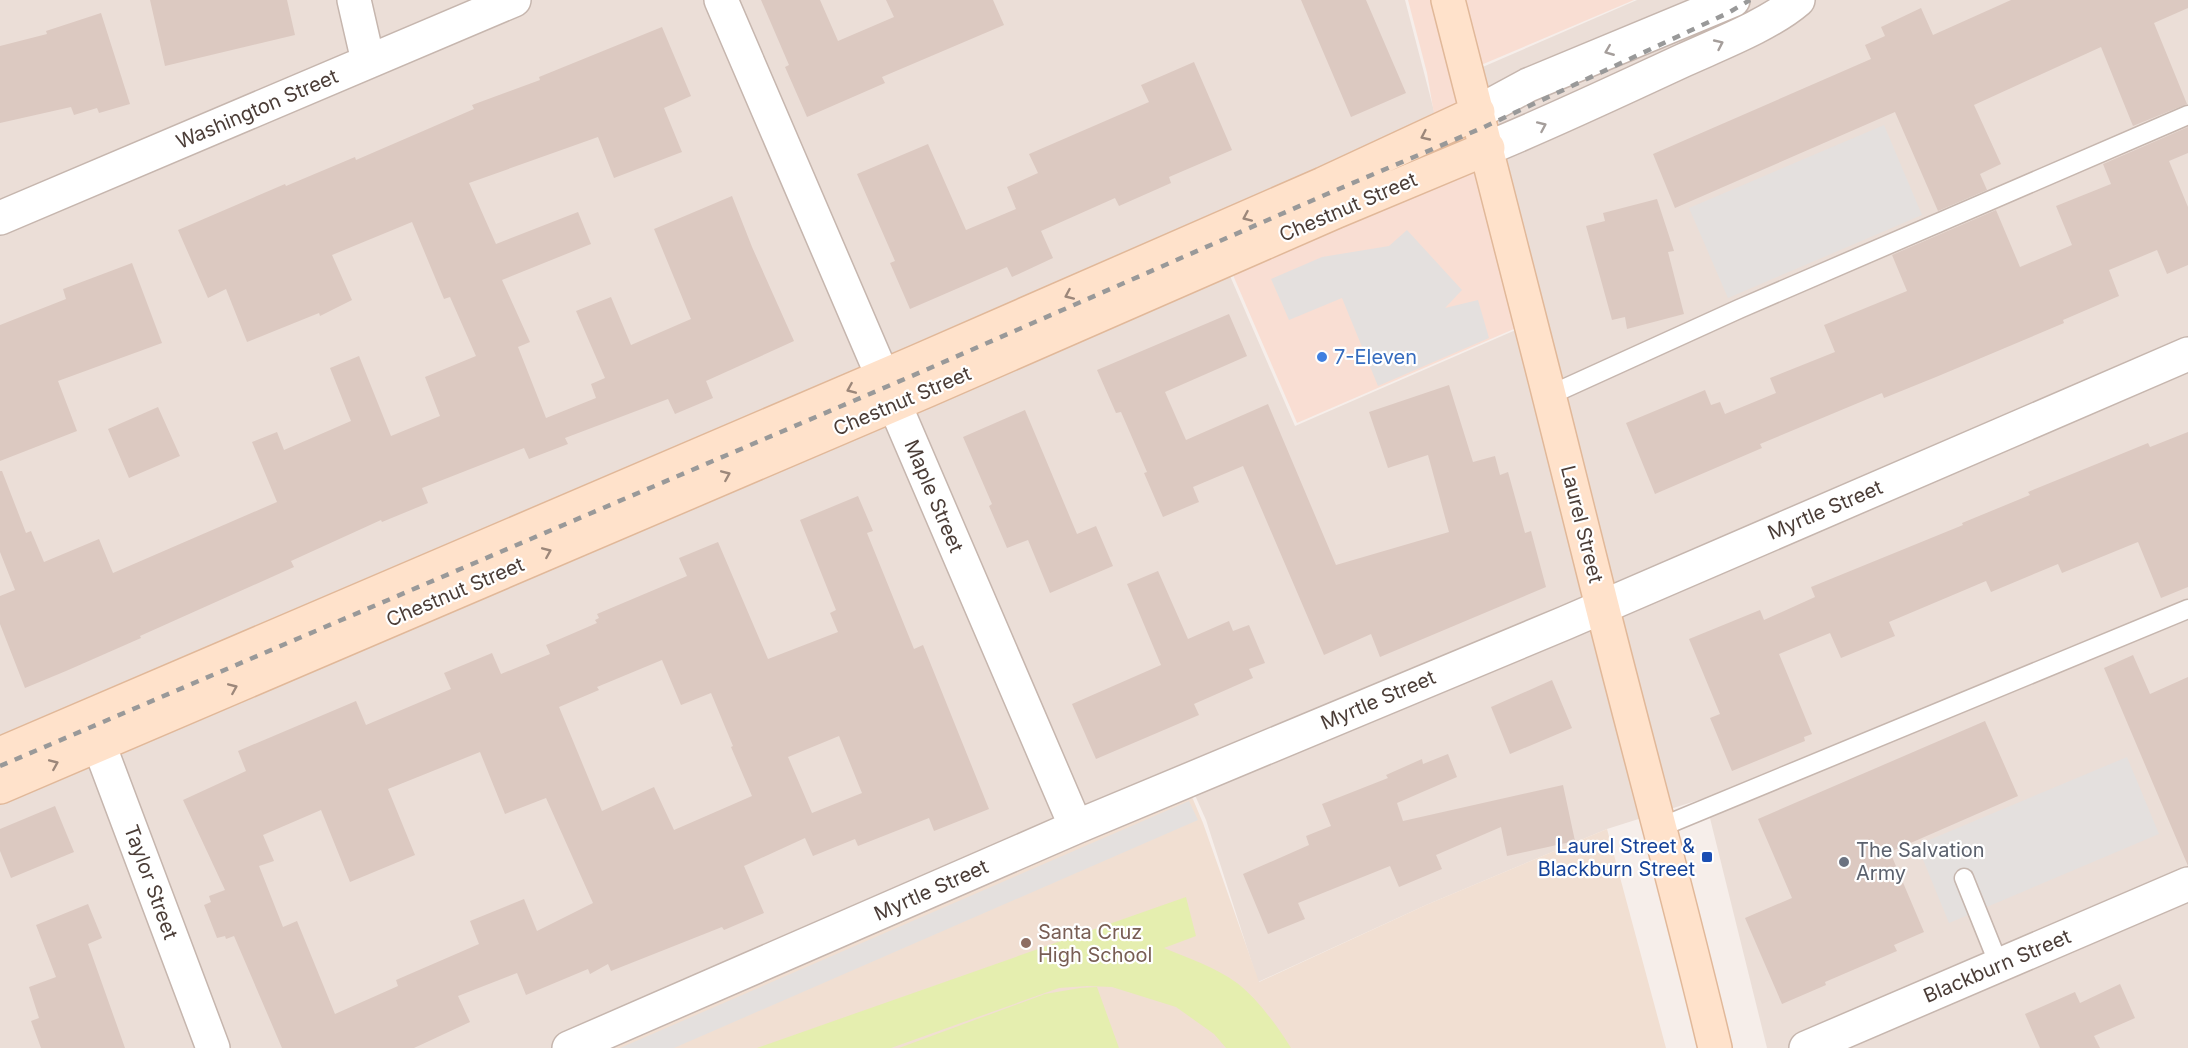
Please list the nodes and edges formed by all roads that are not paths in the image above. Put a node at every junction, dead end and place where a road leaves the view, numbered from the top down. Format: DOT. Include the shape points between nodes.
graph roads {
  1 [pos="354,0"];
  2 [pos="514,0"];
  3 [pos="722,0"];
  4 [pos="1448,0"];
  5 [pos="1733,0"];
  6 [pos="1798,0"];
  7 [pos="368,61"];
  8 [pos="1478,112"];
  9 [pos="2188,115"];
  10 [pos="1488,148"];
  11 [pos="0,219"];
  12 [pos="2188,354"];
  13 [pos="889,389"];
  14 [pos="1550,394"];
  15 [pos="1602,605"];
  16 [pos="2188,609"];
  17 [pos="94,731"];
  18 [pos="0,754"];
  19 [pos="0,787"];
  20 [pos="1076,827"];
  21 [pos="1661,827"];
  22 [pos="1964,878"];
  23 [pos="2188,884"];
  24 [pos="2000,965"];
  25 [pos="213,1048"];
  26 [pos="569,1048"];
  27 [pos="1715,1048"];
  28 [pos="1806,1048"];
  1 -- 7 [label="street"];
  2 -- 7 [label="street, Washington Street"];
  3 -- 13 [label="street, Maple Street"];
  4 -- 8 [label="main road, Laurel Street"];
  5 -- 8 [label="street, Chestnut Street, one-way" via="1528,85"];
  10 -- 6 [label="street, Chestnut Street, one-way" via="1737,35"];
  7 -- 11 [label="street, Washington Street"];
  8 -- 10 [label="main road, Laurel Street"];
  8 -- 13 [label="main road, Chestnut Street, one-way"];
  9 -- 14 [label="lane"];
  10 -- 13 [label="main road, Chestnut Street"];
  10 -- 14 [label="main road, Laurel Street"];
  12 -- 15 [label="street, Myrtle Street"];
  13 -- 17 [label="main road, Chestnut Street"];
  13 -- 20 [label="street, Maple Street"];
  14 -- 15 [label="main road, Laurel Street"];
  15 -- 20 [label="street, Myrtle Street"];
  15 -- 21 [label="main road, Laurel Street"];
  16 -- 21 [label="lane"];
  17 -- 18 [label="main road, Chestnut Street"];
  19 -- 17 [label="main road, Chestnut Street, one-way"];
  17 -- 25 [label="street, Taylor Street"];
  20 -- 26 [label="street, Myrtle Street"];
  21 -- 27 [label="main road, Laurel Street"];
  22 -- 24 [label="lane"];
  23 -- 24 [label="street, Blackburn Street"];
  24 -- 28 [label="street, Blackburn Street"];
}
